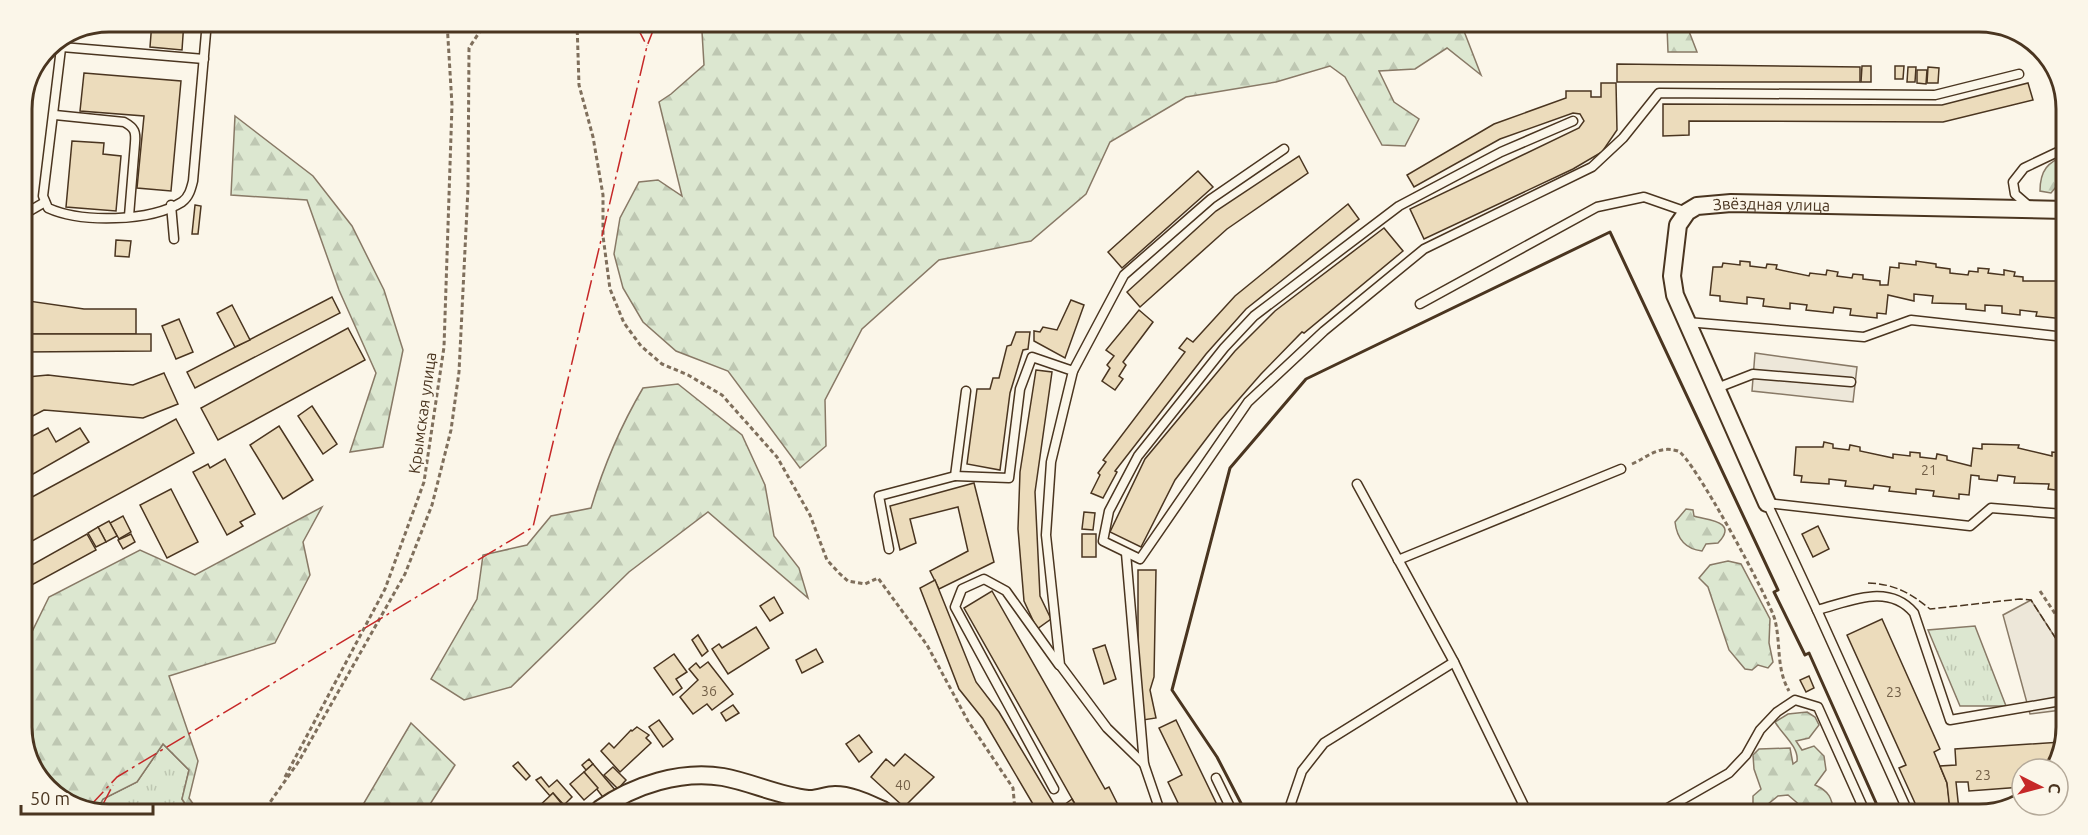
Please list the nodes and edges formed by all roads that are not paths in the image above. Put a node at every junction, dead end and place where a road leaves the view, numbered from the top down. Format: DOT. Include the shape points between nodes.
graph roads {
  1 [pos="206,32"];
  2 [pos="68,44"];
  3 [pos="61,48"];
  4 [pos="204,59"];
  5 [pos="2019,74"];
  6 [pos="55,115"];
  7 [pos="1573,121"];
  8 [pos="1284,149"];
  9 [pos="2056,153"];
  10 [pos="45,202"];
  11 [pos="171,205"];
  12 [pos="32,210"];
  13 [pos="2033,210"];
  14 [pos="2056,210"];
  15 [pos="1687,212"];
  16 [pos="129,216"];
  17 [pos="174,239"];
  18 [pos="1420,304"];
  19 [pos="1687,322"];
  20 [pos="2056,336"];
  21 [pos="1073,371"];
  22 [pos="1851,382"];
  23 [pos="1717,388"];
  24 [pos="966,390"];
  25 [pos="1622,469"];
  26 [pos="956,476"];
  27 [pos="1357,484"];
  28 [pos="1767,503"];
  29 [pos="2056,513"];
  30 [pos="889,549"];
  31 [pos="1126,553"];
  32 [pos="1398,560"];
  33 [pos="1816,610"];
  34 [pos="1454,662"];
  35 [pos="1060,665"];
  36 [pos="2056,702"];
  37 [pos="1144,764"];
  38 [pos="1216,778"];
  39 [pos="1054,789"];
  40 [pos="809,799"];
  41 [pos="607,804"];
  42 [pos="802,804"];
  43 [pos="869,804"];
  44 [pos="1158,804"];
  45 [pos="1229,804"];
  46 [pos="1291,804"];
  47 [pos="1523,804"];
  48 [pos="1675,804"];
  49 [pos="1862,804"];
  50 [pos="1904,804"];
  1 -- 4 [label="lane"];
  2 -- 4 [label="lane"];
  3 -- 6 [label="lane"];
  4 -- 11 [label="lane" via="193,181 189,194"];
  5 -- 31 [label="lane" via="1935,95 1659,93 1623,138 1592,167 1424,249 1324,331 1248,402 1140,559"];
  6 -- 10 [label="lane" via="43,180"];
  6 -- 16 [label="lane" via="132,126 135,143"];
  7 -- 31 [label="lane" via="1501,152 1399,206 1254,316 1138,456 1104,527 1103,541"];
  8 -- 21 [label="lane" via="1211,199 1124,275"];
  9 -- 13 [label="lane" via="2024,168 2013,182 2015,194"];
  10 -- 12 [label="lane"];
  10 -- 16 [label="lane" via="48,208 63,215"];
  11 -- 16 [label="lane"];
  11 -- 17 [label="lane"];
  13 -- 14 [label="street, Звёздная улица"];
  13 -- 15 [label="street, Звёздная улица" via="1731,203 1703,205"];
  15 -- 18 [label="lane" via="1644,197 1597,207"];
  15 -- 19 [label="street" via="1678,225 1672,276 1675,295"];
  19 -- 20 [label="lane" via="1864,337 1911,320"];
  19 -- 23 [label="street"];
  21 -- 26 [label="lane" via="1032,357 1020,389 1009,478"];
  21 -- 35 [label="lane" via="1051,462 1046,535"];
  22 -- 23 [label="lane" via="1753,374"];
  23 -- 28 [label="street"];
  24 -- 26 [label="lane"];
  25 -- 32 [label="lane"];
  26 -- 30 [label="lane" via="879,496"];
  27 -- 32 [label="lane"];
  28 -- 29 [label="lane" via="1970,526 1991,508"];
  28 -- 33 [label="lane"];
  31 -- 37 [label="lane"];
  32 -- 34 [label="lane"];
  33 -- 36 [label="lane" via="1880,594 1905,603 1914,613 1950,720"];
  33 -- 50 [label="lane"];
  34 -- 46 [label="lane" via="1324,743 1302,771"];
  34 -- 47 [label="lane"];
  35 -- 37 [label="lane" via="1107,728"];
  35 -- 39 [label="lane" via="1006,591 984,579 962,589 955,607"];
  37 -- 44 [label="lane"];
  38 -- 45 [label="lane"];
  40 -- 41 [label="street" via="703,775 650,784"];
  40 -- 42 [label="street"];
  40 -- 43 [label="street" via="836,795"];
  48 -- 49 [label="lane" via="1730,772 1746,755 1760,730 1795,700 1818,707"];
}
